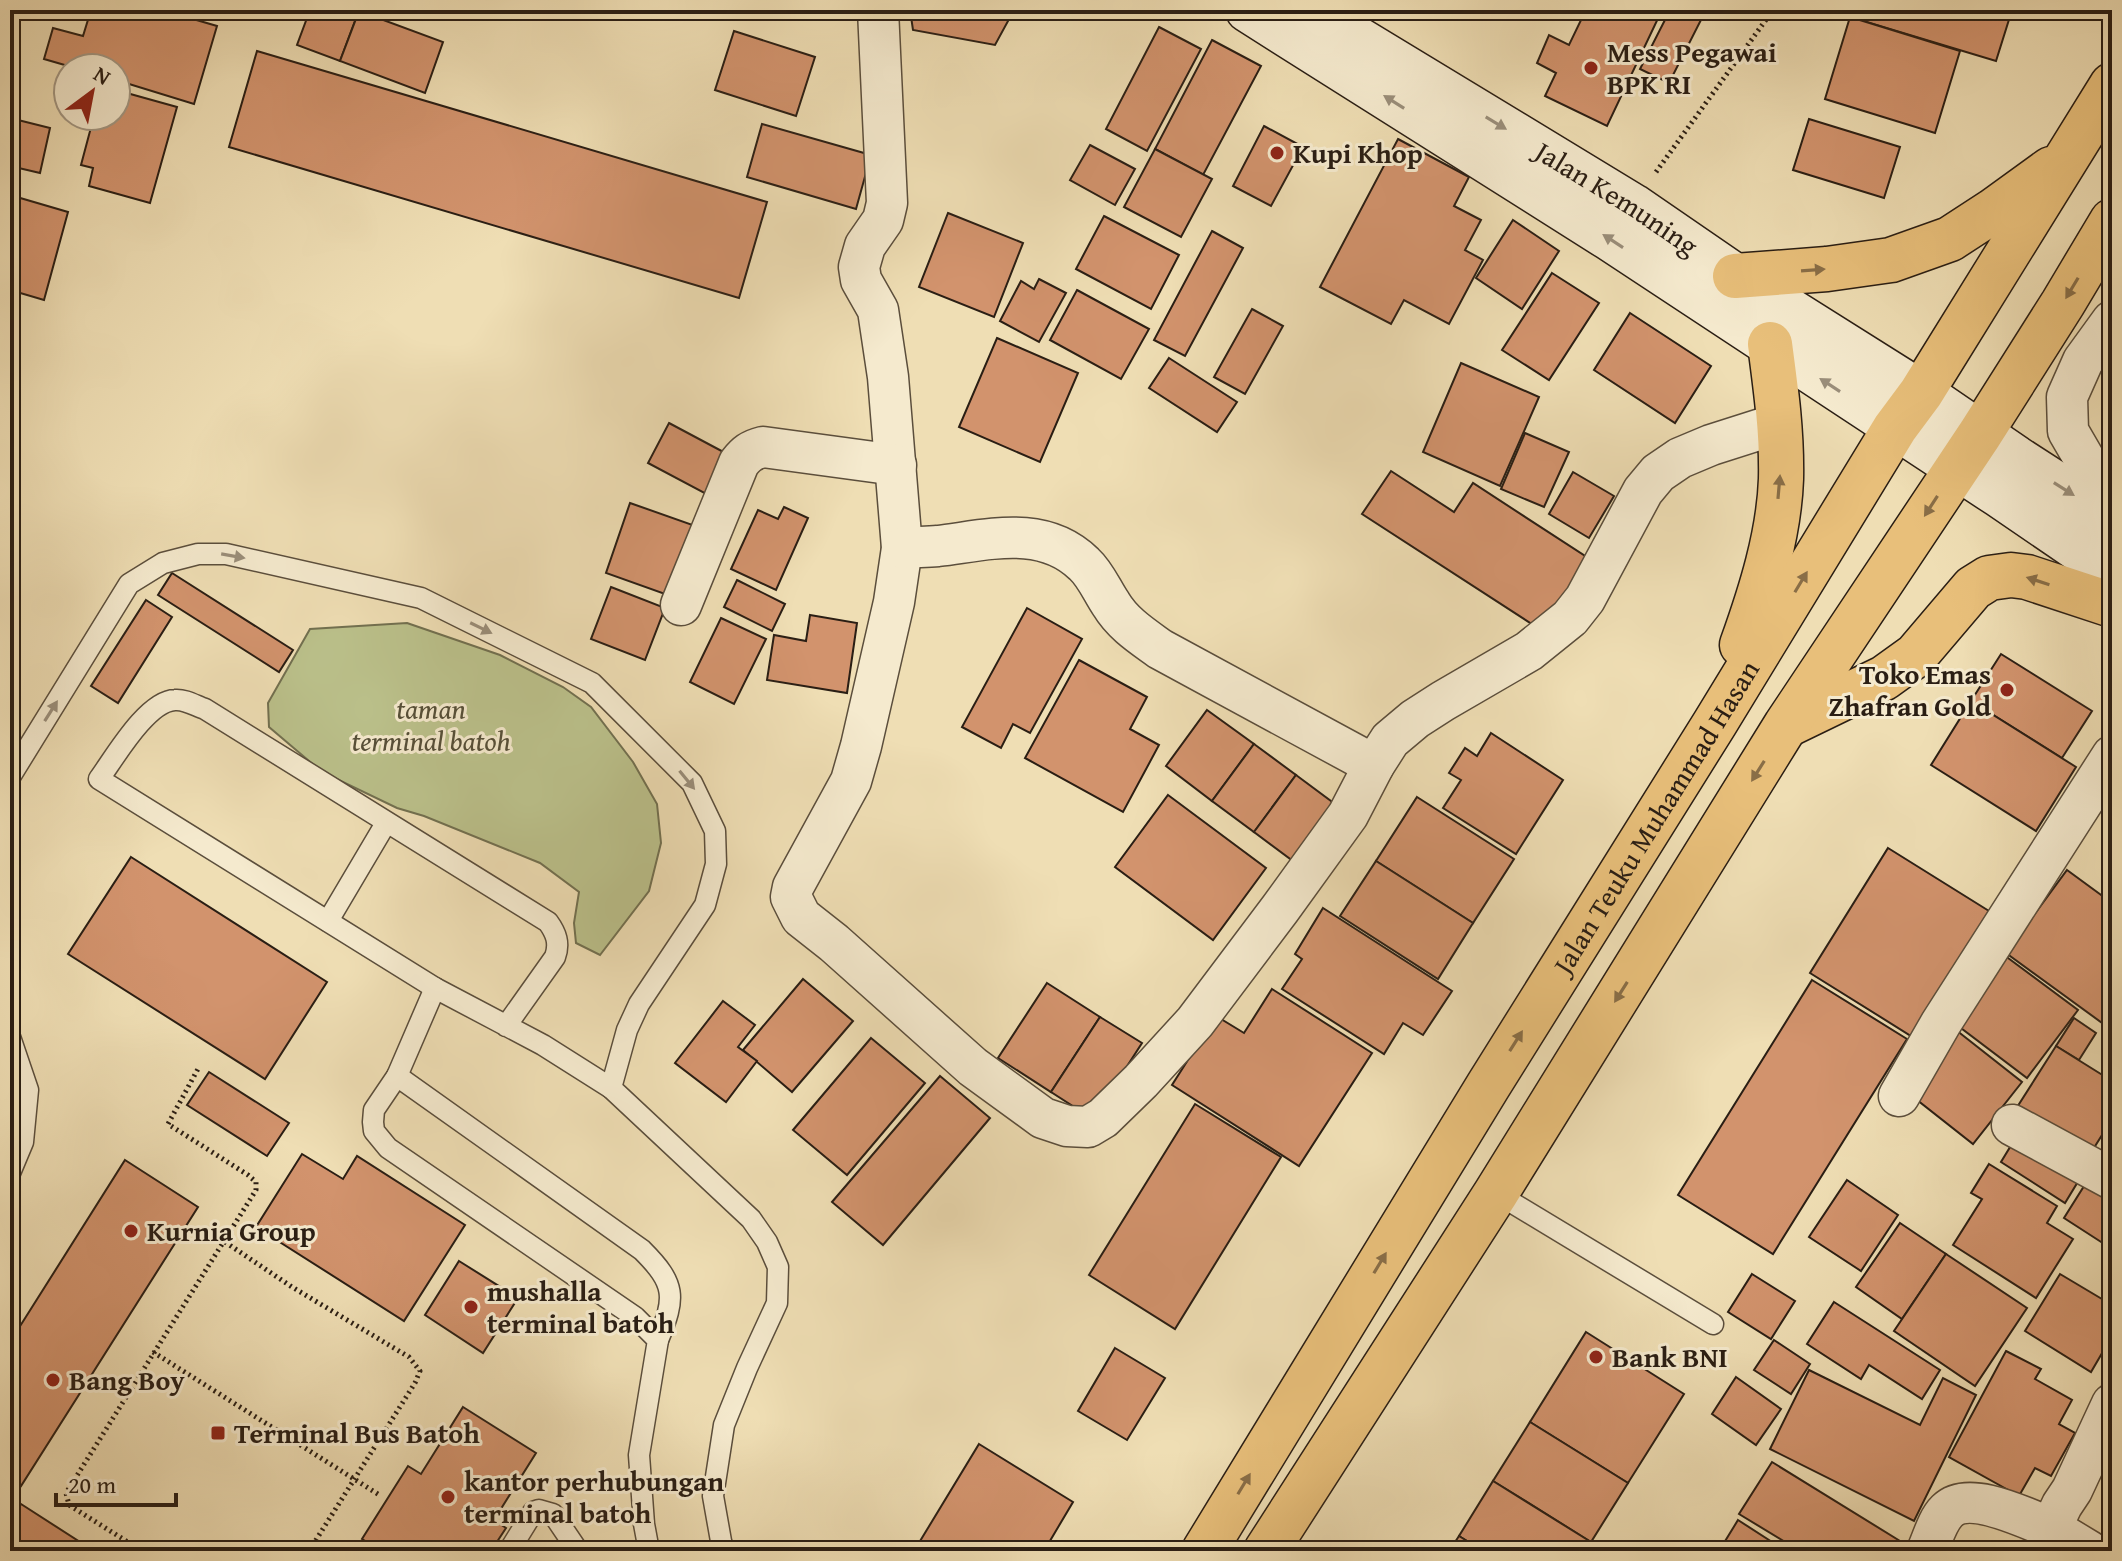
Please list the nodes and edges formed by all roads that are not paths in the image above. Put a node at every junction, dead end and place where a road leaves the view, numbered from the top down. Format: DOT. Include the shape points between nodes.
graph roads {
  1 [pos="878,10"];
  2 [pos="1248,10"];
  3 [pos="1310,10"];
  4 [pos="2112,85"];
  5 [pos="2069,156"];
  6 [pos="2112,221"];
  7 [pos="1735,276"];
  8 [pos="2112,321"];
  9 [pos="1770,344"];
  10 [pos="1921,393"];
  11 [pos="1780,423"];
  12 [pos="1895,428"];
  13 [pos="1968,450"];
  14 [pos="896,465"];
  15 [pos="2007,477"];
  16 [pos="2112,497"];
  17 [pos="2112,520"];
  18 [pos="902,548"];
  19 [pos="2112,572"];
  20 [pos="681,605"];
  21 [pos="2112,605"];
  22 [pos="1715,723"];
  23 [pos="1786,725"];
  24 [pos="2112,756"];
  25 [pos="1374,765"];
  26 [pos="10,777"];
  27 [pos="386,823"];
  28 [pos="328,921"];
  29 [pos="435,988"];
  30 [pos="506,1026"];
  31 [pos="10,1037"];
  32 [pos="397,1076"];
  33 [pos="611,1088"];
  34 [pos="1899,1096"];
  35 [pos="2012,1125"];
  36 [pos="10,1173"];
  37 [pos="2112,1179"];
  38 [pos="1496,1193"];
  39 [pos="1713,1324"];
  40 [pos="658,1340"];
  41 [pos="2112,1404"];
  42 [pos="2051,1528"];
  43 [pos="509,1551"];
  44 [pos="578,1551"];
  45 [pos="649,1551"];
  46 [pos="724,1551"];
  47 [pos="1204,1551"];
  48 [pos="1266,1551"];
  49 [pos="1927,1551"];
  50 [pos="2089,1551"];
  1 -- 14 [label="street" via="887,203 859,267 878,310"];
  9 -- 2 [label="street, one-way"];
  3 -- 7 [label="street, Jalan Kemuning, one-way" via="1633,206"];
  4 -- 5 [label="highway, Jalan Teuku Muhammad Hasan"];
  7 -- 5 [label="highway, one-way" via="1891,260 1950,239"];
  5 -- 10 [label="highway, Jalan Teuku Muhammad Hasan"];
  6 -- 13 [label="highway, one-way"];
  7 -- 10 [label="street, Jalan Kemuning"];
  8 -- 16 [label="street" via="2083,361 2067,397 2068,431"];
  9 -- 11 [label="highway"];
  12 -- 9 [label="street, one-way"];
  10 -- 12 [label="highway, Jalan Teuku Muhammad Hasan"];
  10 -- 13 [label="street, Jalan Kemuning"];
  22 -- 11 [label="highway, one-way" via="1759,597 1774,535 1781,482"];
  11 -- 25 [label="street" via="1711,445 1658,473 1570,618 1529,651 1415,719 1390,740"];
  12 -- 13 [label="street"];
  22 -- 12 [label="highway, Jalan Teuku Muhammad Hasan, one-way"];
  13 -- 15 [label="street"];
  13 -- 23 [label="highway, one-way"];
  14 -- 18 [label="street"];
  14 -- 20 [label="street" via="763,447 745,455"];
  15 -- 17 [label="street, one-way"];
  15 -- 19 [label="street"];
  18 -- 25 [label="street" via="1009,536 1062,547 1085,564 1132,629 1160,649"];
  18 -- 25 [label="street" via="851,781 791,897 801,917 973,1067 1043,1118 1088,1127 1141,1081 1195,1022 1280,909 1348,815"];
  21 -- 23 [label="highway, one-way" via="2027,577 1989,578 1973,588 1916,655 1884,678"];
  47 -- 22 [label="highway, Jalan Teuku Muhammad Hasan, one-way"];
  23 -- 38 [label="highway, one-way"];
  24 -- 34 [label="street"];
  26 -- 33 [label="lane, one-way" via="129,584 163,563 198,554 226,554 421,598 592,683 692,783 715,831 716,864 705,905 639,1004"];
  27 -- 28 [label="lane"];
  27 -- 28 [label="lane" via="205,709 178,699 148,712 99,779"];
  27 -- 30 [label="lane" via="554,930 555,957"];
  28 -- 29 [label="lane"];
  29 -- 30 [label="lane"];
  29 -- 32 [label="lane"];
  30 -- 33 [label="lane"];
  31 -- 36 [label="lane" via="28,1090 23,1142"];
  32 -- 40 [label="lane" via="642,1250 663,1271 670,1289 668,1317"];
  32 -- 40 [label="lane" via="374,1110 374,1131 388,1148 635,1317"];
  33 -- 46 [label="lane" via="751,1219 778,1267 777,1303 724,1425 713,1496"];
  35 -- 37 [label="street"];
  38 -- 39 [label="lane"];
  38 -- 48 [label="highway"];
  40 -- 45 [label="lane" via="639,1455"];
  41 -- 42 [label="street"];
  42 -- 49 [label="street" via="1969,1502 1946,1512"];
  42 -- 50 [label="street"];
  43 -- 44 [label="lane" via="539,1510 553,1514"];
}
